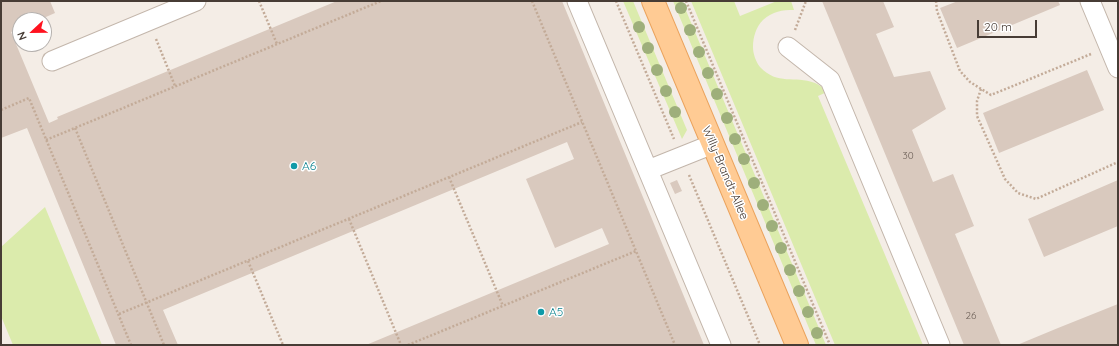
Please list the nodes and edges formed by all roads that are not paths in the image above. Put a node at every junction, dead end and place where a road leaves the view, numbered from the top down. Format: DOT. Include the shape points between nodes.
graph roads {
  1 [pos="196,1"];
  2 [pos="577,1"];
  3 [pos="654,1"];
  4 [pos="1090,1"];
  5 [pos="788,47"];
  6 [pos="52,61"];
  7 [pos="1118,68"];
  8 [pos="713,144"];
  9 [pos="648,170"];
  10 [pos="721,345"];
  11 [pos="797,345"];
  12 [pos="940,345"];
  1 -- 6 [label="street"];
  2 -- 9 [label="street"];
  3 -- 8 [label="main road, Willy-Brandt-Allee"];
  4 -- 7 [label="street"];
  5 -- 12 [label="street" via="830,80"];
  8 -- 9 [label="street"];
  8 -- 11 [label="main road, Willy-Brandt-Allee"];
  9 -- 10 [label="street"];
}
